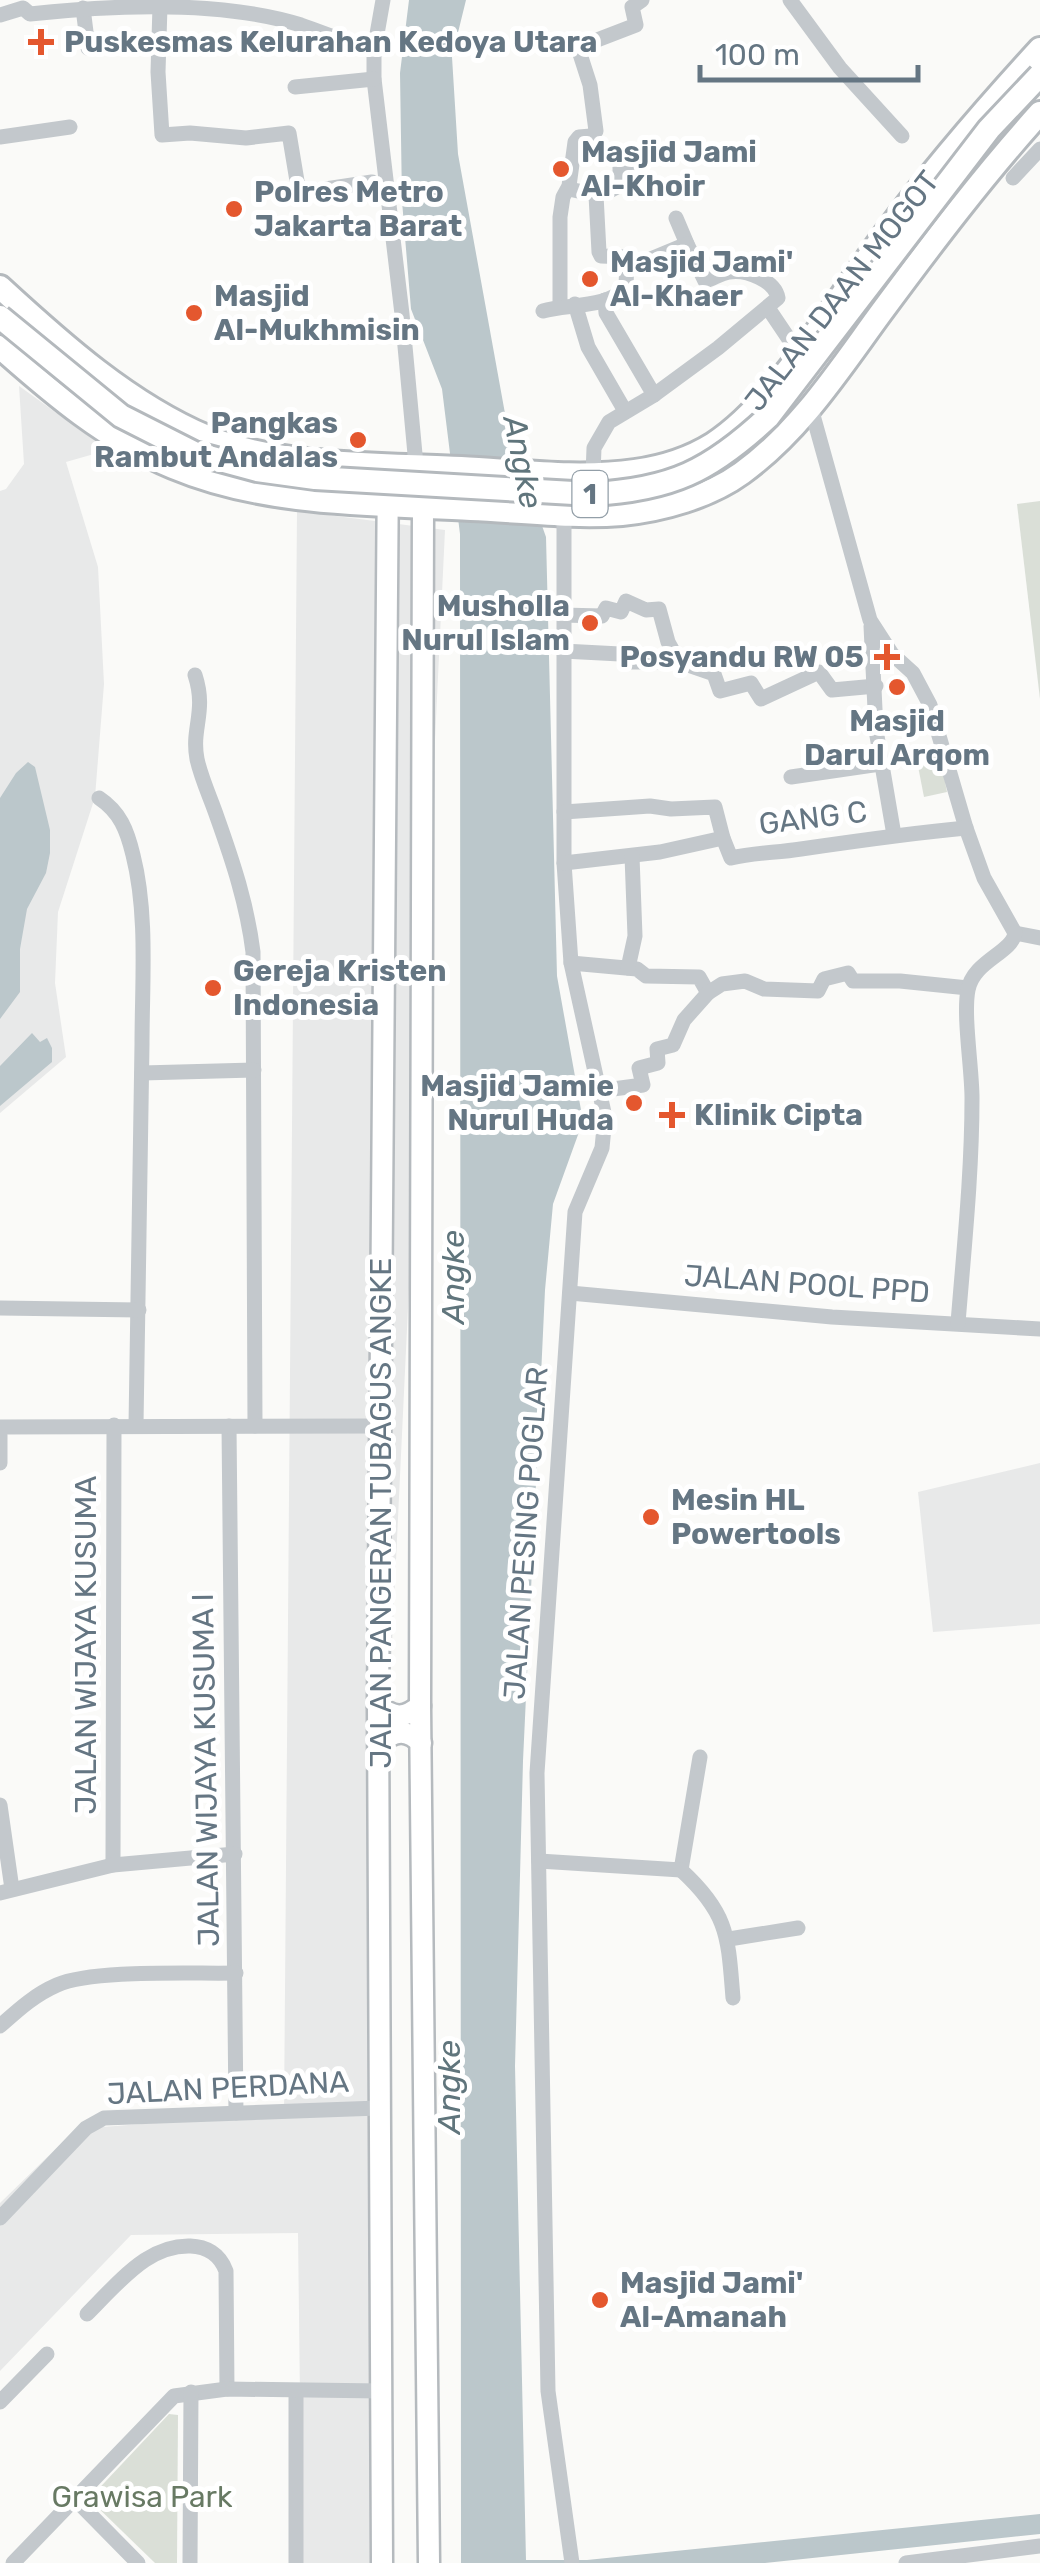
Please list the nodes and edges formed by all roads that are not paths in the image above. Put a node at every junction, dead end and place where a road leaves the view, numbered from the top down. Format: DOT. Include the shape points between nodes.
graph roads {
  1 [pos="383,0"];
  2 [pos="642,0"];
  3 [pos="790,0"];
  4 [pos="25,4"];
  5 [pos="160,6"];
  6 [pos="84,8"];
  7 [pos="0,15"];
  8 [pos="88,48"];
  9 [pos="1040,49"];
  10 [pos="374,51"];
  11 [pos="1040,75"];
  12 [pos="374,79"];
  13 [pos="295,87"];
  14 [pos="1040,88"];
  15 [pos="1040,112"];
  16 [pos="70,127"];
  17 [pos="902,136"];
  18 [pos="0,138"];
  19 [pos="1040,150"];
  20 [pos="1005,152"];
  21 [pos="641,162"];
  22 [pos="372,182"];
  23 [pos="568,189"];
  24 [pos="596,195"];
  25 [pos="676,218"];
  26 [pos="686,244"];
  27 [pos="629,268"];
  28 [pos="0,287"];
  29 [pos="604,300"];
  30 [pos="568,305"];
  31 [pos="768,308"];
  32 [pos="542,311"];
  33 [pos="0,317"];
  34 [pos="0,330"];
  35 [pos="0,348"];
  36 [pos="799,354"];
  37 [pos="654,395"];
  38 [pos="811,408"];
  39 [pos="625,411"];
  40 [pos="388,464"];
  41 [pos="426,466"];
  42 [pos="593,474"];
  43 [pos="386,504"];
  44 [pos="434,507"];
  45 [pos="559,514"];
  46 [pos="562,615"];
  47 [pos="870,620"];
  48 [pos="563,651"];
  49 [pos="679,662"];
  50 [pos="195,675"];
  51 [pos="876,686"];
  52 [pos="880,764"];
  53 [pos="791,778"];
  54 [pos="99,798"];
  55 [pos="564,812"];
  56 [pos="966,828"];
  57 [pos="894,835"];
  58 [pos="723,838"];
  59 [pos="632,856"];
  60 [pos="385,859"];
  61 [pos="423,860"];
  62 [pos="564,863"];
  63 [pos="1016,933"];
  64 [pos="1040,938"];
  65 [pos="571,964"];
  66 [pos="628,968"];
  67 [pos="968,988"];
  68 [pos="708,993"];
  69 [pos="254,1070"];
  70 [pos="142,1073"];
  71 [pos="598,1091"];
  72 [pos="570,1293"];
  73 [pos="0,1308"];
  74 [pos="139,1310"];
  75 [pos="958,1322"];
  76 [pos="1040,1329"];
  77 [pos="114,1425"];
  78 [pos="136,1425"];
  79 [pos="229,1426"];
  80 [pos="255,1426"];
  81 [pos="380,1426"];
  82 [pos="0,1427"];
  83 [pos="0,1435"];
  84 [pos="0,1463"];
  85 [pos="378,1706"];
  86 [pos="420,1706"];
  87 [pos="380,1744"];
  88 [pos="421,1744"];
  89 [pos="700,1758"];
  90 [pos="0,1805"];
  91 [pos="235,1854"];
  92 [pos="539,1862"];
  93 [pos="113,1865"];
  94 [pos="681,1870"];
  95 [pos="6,1891"];
  96 [pos="798,1928"];
  97 [pos="729,1939"];
  98 [pos="236,1973"];
  99 [pos="733,1998"];
  100 [pos="0,2026"];
  101 [pos="379,2108"];
  102 [pos="236,2113"];
  103 [pos="0,2218"];
  104 [pos="87,2314"];
  105 [pos="47,2354"];
  106 [pos="227,2390"];
  107 [pos="382,2391"];
  108 [pos="191,2392"];
  109 [pos="296,2392"];
  110 [pos="0,2402"];
  111 [pos="74,2498"];
  112 [pos="1040,2546"];
  113 [pos="571,2557"];
  114 [pos="13,2563"];
  115 [pos="138,2563"];
  116 [pos="190,2563"];
  117 [pos="296,2563"];
  118 [pos="382,2563"];
  119 [pos="428,2563"];
  120 [pos="906,2563"];
  1 -- 10 [label="street"];
  2 -- 23 [label="street" via="632,7 636,25 581,52 596,131 575,142"];
  3 -- 17 [label="street"];
  4 -- 6 [label="street" via="30,14"];
  4 -- 7 [label="street"];
  5 -- 6 [label="street"];
  5 -- 10 [label="street" via="300,24"];
  5 -- 22 [label="street" via="162,135 289,133 299,193"];
  6 -- 8 [label="street"];
  9 -- 36 [label="highway, JALAN DAAN MOGOT / 1" via="964,134"];
  10 -- 12 [label="street"];
  11 -- 33 [label="highway, JALAN DAAN MOGOT / 1, bridge" via="768,416 724,454 664,485 592,494 257,470 194,454 121,416"];
  12 -- 13 [label="street"];
  12 -- 41 [label="street"];
  14 -- 34 [label="highway, JALAN DAAN MOGOT / 1" via="998,133 760,443 727,470 661,499 578,504 252,479 202,466 127,431"];
  15 -- 20 [label="highway, JALAN DAAN MOGOT / 1"];
  16 -- 18 [label="street"];
  19 -- 20 [label="street" via="1019,172"];
  20 -- 38 [label="highway, JALAN DAAN MOGOT / 1"];
  21 -- 24 [label="street" via="620,164 619,187"];
  23 -- 24 [label="street"];
  23 -- 30 [label="street" via="559,234"];
  24 -- 27 [label="street" via="599,252 627,257"];
  25 -- 26 [label="street"];
  26 -- 27 [label="street"];
  26 -- 31 [label="street" via="705,281 730,271 776,286 778,298"];
  27 -- 29 [label="street" via="622,293"];
  28 -- 40 [label="highway, JALAN DAAN MOGOT / 1" via="143,402 209,438 250,451"];
  29 -- 30 [label="street"];
  29 -- 37 [label="street"];
  30 -- 32 [label="street"];
  30 -- 39 [label="street"];
  31 -- 36 [label="street"];
  31 -- 37 [label="street"];
  35 -- 43 [label="highway, JALAN DAAN MOGOT / 1" via="62,401 172,467 255,491"];
  36 -- 42 [label="highway, JALAN DAAN MOGOT / 1" via="742,421 713,443 676,462"];
  37 -- 39 [label="street"];
  38 -- 45 [label="highway, JALAN DAAN MOGOT / 1" via="741,474 708,491 624,514"];
  38 -- 47 [label="street"];
  39 -- 42 [label="street" via="604,428 594,448"];
  40 -- 41 [label="highway, JALAN DAAN MOGOT / 1"];
  40 -- 43 [label="main road, JALAN PANGERAN TUBAGUS ANGKE"];
  41 -- 42 [label="highway, JALAN DAAN MOGOT / 1"];
  43 -- 44 [label="highway, JALAN DAAN MOGOT / 1"];
  43 -- 60 [label="main road, JALAN PANGERAN TUBAGUS ANGKE"];
  44 -- 45 [label="highway, JALAN DAAN MOGOT / 1"];
  44 -- 61 [label="main road, JALAN PANGERAN TUBAGUS ANGKE"];
  45 -- 46 [label="street, JALAN PESING POGLAR"];
  46 -- 48 [label="street, JALAN PESING POGLAR"];
  46 -- 49 [label="street" via="621,612 626,601 659,610"];
  47 -- 51 [label="street"];
  47 -- 56 [label="street" via="930,705"];
  48 -- 49 [label="street"];
  48 -- 55 [label="street, JALAN PESING POGLAR"];
  49 -- 51 [label="street" via="714,674 720,691 753,684 760,699 819,672 832,690"];
  50 -- 69 [label="street" via="202,706 197,760 248,912 254,952"];
  51 -- 52 [label="street"];
  52 -- 53 [label="street"];
  52 -- 57 [label="street"];
  54 -- 70 [label="street" via="122,821 134,856"];
  55 -- 58 [label="street" via="715,807"];
  55 -- 62 [label="street, JALAN PESING POGLAR"];
  56 -- 57 [label="street, GANG C"];
  56 -- 63 [label="street" via="989,888"];
  57 -- 58 [label="street, GANG C" via="732,858"];
  58 -- 59 [label="street, GANG C"];
  59 -- 62 [label="street, GANG C"];
  59 -- 66 [label="street"];
  60 -- 61 [label="main road" via="404,852"];
  60 -- 81 [label="main road, JALAN PANGERAN TUBAGUS ANGKE"];
  61 -- 86 [label="main road, JALAN PANGERAN TUBAGUS ANGKE"];
  62 -- 65 [label="street, JALAN PESING POGLAR"];
  63 -- 64 [label="street"];
  63 -- 67 [label="street"];
  65 -- 66 [label="street"];
  65 -- 71 [label="street, JALAN PESING POGLAR"];
  66 -- 68 [label="street" via="646,976 699,977"];
  67 -- 68 [label="street" via="853,982 848,973 824,979 820,991 764,989 745,981"];
  67 -- 75 [label="street" via="972,1099"];
  68 -- 71 [label="street" via="674,1044 657,1048 658,1063 640,1068 644,1085"];
  69 -- 70 [label="street"];
  69 -- 80 [label="street"];
  70 -- 74 [label="street"];
  71 -- 72 [label="street, JALAN PESING POGLAR" via="605,1116 602,1148 575,1212"];
  72 -- 75 [label="street, JALAN POOL PPD"];
  72 -- 92 [label="street, JALAN PESING POGLAR" via="537,1773"];
  73 -- 74 [label="street"];
  74 -- 78 [label="street"];
  75 -- 76 [label="street, JALAN POOL PPD"];
  77 -- 78 [label="street"];
  77 -- 82 [label="street"];
  77 -- 93 [label="street, JALAN WIJAYA KUSUMA"];
  78 -- 79 [label="street"];
  79 -- 80 [label="street"];
  79 -- 91 [label="street, JALAN WIJAYA KUSUMA I"];
  80 -- 81 [label="street"];
  81 -- 85 [label="main road, JALAN PANGERAN TUBAGUS ANGKE"];
  83 -- 84 [label="street"];
  85 -- 86 [label="main road" via="400,1716"];
  85 -- 87 [label="main road, JALAN PANGERAN TUBAGUS ANGKE"];
  86 -- 88 [label="main road, JALAN PANGERAN TUBAGUS ANGKE"];
  87 -- 88 [label="main road" via="401,1732"];
  87 -- 101 [label="main road, JALAN PANGERAN TUBAGUS ANGKE"];
  88 -- 119 [label="main road, JALAN PANGERAN TUBAGUS ANGKE"];
  89 -- 94 [label="street"];
  90 -- 95 [label="street"];
  91 -- 93 [label="street"];
  91 -- 98 [label="street, JALAN WIJAYA KUSUMA I"];
  92 -- 94 [label="street"];
  92 -- 113 [label="street, JALAN PESING POGLAR" via="548,2392"];
  93 -- 95 [label="street"];
  94 -- 97 [label="street" via="710,1900"];
  96 -- 97 [label="street"];
  97 -- 99 [label="street"];
  98 -- 100 [label="street" via="95,1976 60,1983"];
  98 -- 102 [label="street, JALAN WIJAYA KUSUMA I"];
  101 -- 102 [label="street, JALAN PERDANA"];
  101 -- 107 [label="main road, JALAN PANGERAN TUBAGUS ANGKE"];
  102 -- 103 [label="street, JALAN PERDANA" via="94,2122"];
  104 -- 106 [label="street" via="149,2258 174,2248 206,2248 226,2271"];
  105 -- 110 [label="street"];
  106 -- 108 [label="street"];
  106 -- 109 [label="street"];
  107 -- 109 [label="street"];
  107 -- 118 [label="main road, JALAN PANGERAN TUBAGUS ANGKE"];
  108 -- 111 [label="street" via="169,2399"];
  108 -- 116 [label="street"];
  109 -- 117 [label="street"];
  111 -- 114 [label="street"];
  111 -- 115 [label="street"];
  112 -- 120 [label="street"];
}
